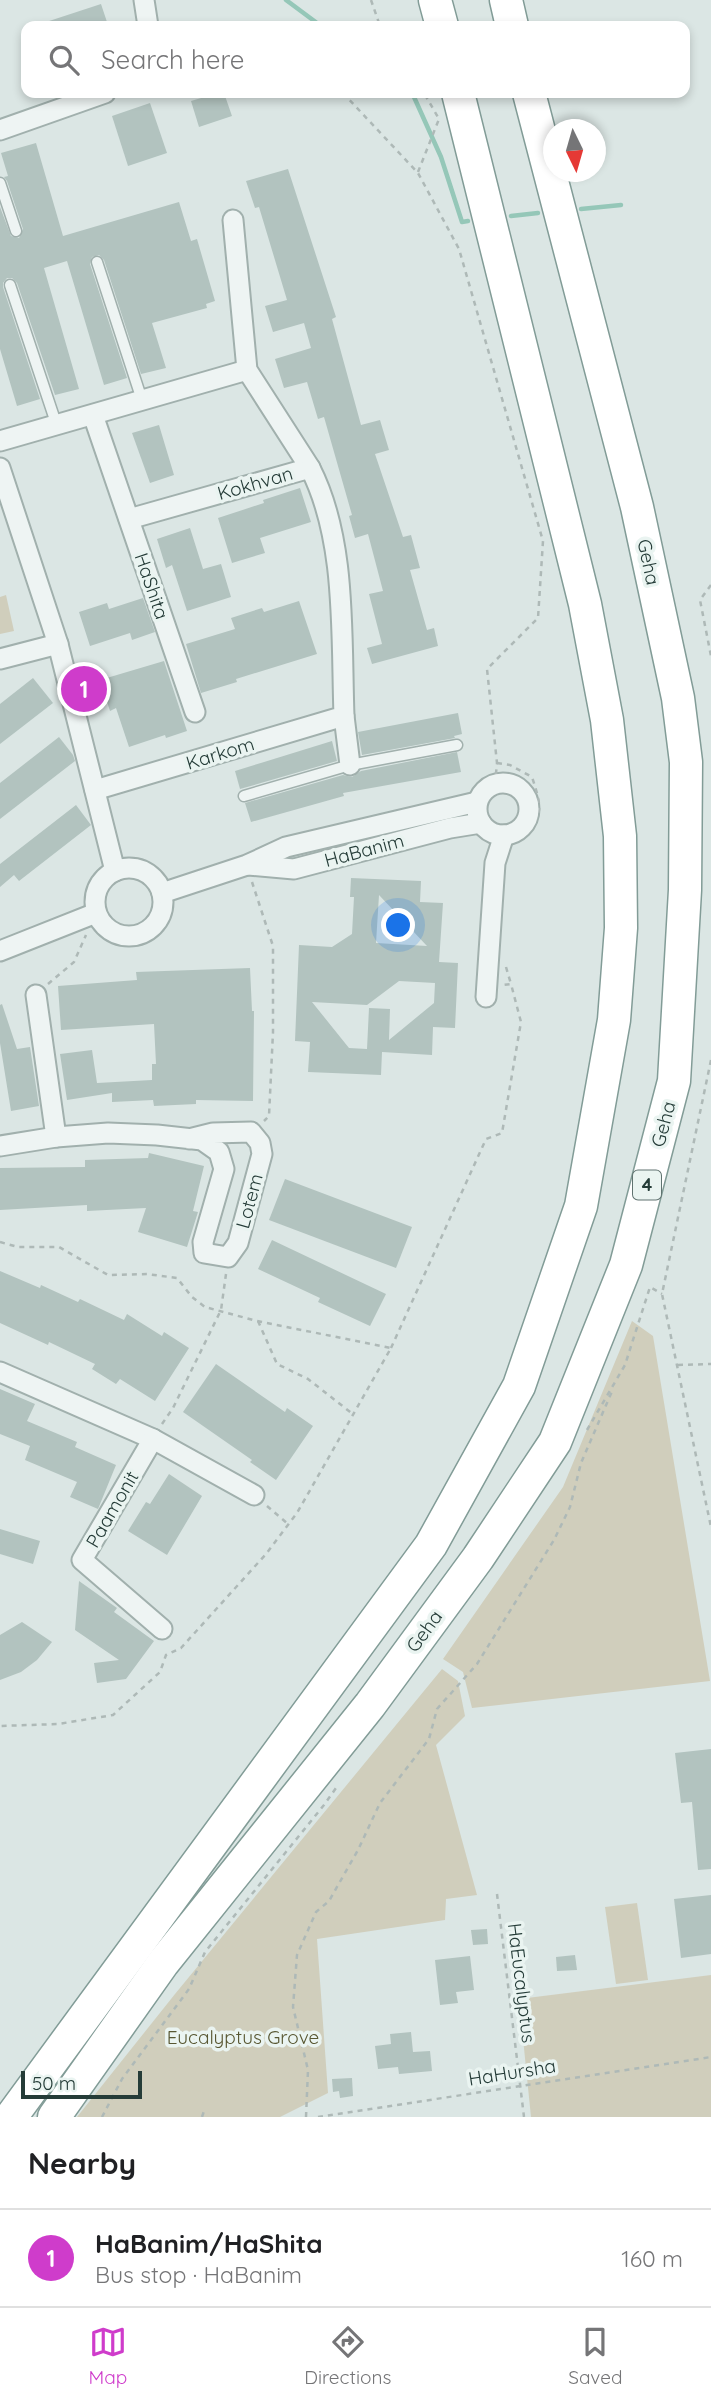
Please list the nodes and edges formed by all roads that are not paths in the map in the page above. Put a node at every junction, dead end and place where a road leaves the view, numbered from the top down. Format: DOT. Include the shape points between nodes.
graph roads {
  1 [pos="144,0"];
  2 [pos="435,0"];
  3 [pos="506,0"];
  4 [pos="147,21"];
  5 [pos="441,21"];
  6 [pos="511,21"];
  7 [pos="91,98"];
  8 [pos="444,98"];
  9 [pos="530,98"];
  10 [pos="0,130"];
  11 [pos="0,183"];
  12 [pos="233,220"];
  13 [pos="16,231"];
  14 [pos="97,262"];
  15 [pos="10,285"];
  16 [pos="247,370"];
  17 [pos="142,400"];
  18 [pos="93,415"];
  19 [pos="57,426"];
  20 [pos="0,441"];
  21 [pos="0,468"];
  22 [pos="310,468"];
  23 [pos="129,519"];
  24 [pos="58,644"];
  25 [pos="0,659"];
  26 [pos="195,712"];
  27 [pos="344,716"];
  28 [pos="457,745"];
  29 [pos="350,765"];
  30 [pos="95,790"];
  31 [pos="244,796"];
  32 [pos="477,802"];
  33 [pos="481,823"];
  34 [pos="510,839"];
  35 [pos="247,865"];
  36 [pos="115,871"];
  37 [pos="162,893"];
  38 [pos="96,913"];
  39 [pos="0,951"];
  40 [pos="486,993"];
  41 [pos="36,995"];
  42 [pos="56,1137"];
  43 [pos="189,1139"];
  44 [pos="0,1146"];
  45 [pos="0,1372"];
  46 [pos="153,1439"];
  47 [pos="254,1495"];
  48 [pos="162,1629"];
  49 [pos="10,2117"];
  50 [pos="54,2117"];
  1 -- 4 [label="street"];
  2 -- 5 [label="highway"];
  3 -- 6 [label="highway"];
  7 -- 10 [label="street"];
  8 -- 49 [label="highway" via="585,604 607,720 620,836 621,929 614,1020 581,1206 519,1385 431,1545"];
  9 -- 50 [label="highway, Geha / 4" via="637,507 678,698 686,762 685,890 674,1081 626,1265 555,1442 478,1558 370,1705 163,1963"];
  11 -- 13 [label="lane"];
  12 -- 16 [label="street, Kokhvan"];
  14 -- 17 [label="lane"];
  15 -- 19 [label="lane"];
  16 -- 17 [label="street"];
  16 -- 22 [label="street, Kokhvan"];
  17 -- 18 [label="street"];
  18 -- 19 [label="street"];
  18 -- 23 [label="street, HaShita"];
  19 -- 20 [label="street"];
  21 -- 24 [label="street"];
  22 -- 23 [label="street, Kokhvan"];
  22 -- 27 [label="street" via="322,491 337,555"];
  23 -- 26 [label="street, HaShita"];
  24 -- 25 [label="street"];
  24 -- 30 [label="street"];
  27 -- 29 [label="street"];
  27 -- 30 [label="street, Karkom"];
  28 -- 29 [label="lane"];
  29 -- 31 [label="lane"];
  30 -- 36 [label="street"];
  32 -- 33 [label="street"];
  32 -- 34 [label="street" via="495,784 513,784 520,789 529,804 526,821"];
  32 -- 35 [label="street, HaBanim" via="286,847"];
  33 -- 34 [label="street"];
  33 -- 35 [label="street, HaBanim" via="294,869"];
  34 -- 40 [label="street" via="495,863"];
  35 -- 37 [label="street, HaBanim"];
  36 -- 37 [label="street" via="127,868 149,874"];
  36 -- 38 [label="street" via="95,893"];
  37 -- 38 [label="street" via="160,916 144,933 121,936 110,932"];
  38 -- 39 [label="street"];
  41 -- 42 [label="street"];
  42 -- 43 [label="street, Lotem" via="108,1133"];
  42 -- 44 [label="street, Lotem"];
  43 -- 43 [label="street, Lotem" via="251,1132 260,1143 262,1154 238,1243 228,1256 204,1253 203,1242 223,1169 219,1152 202,1140"];
  45 -- 46 [label="street"];
  46 -- 47 [label="street"];
  46 -- 48 [label="street, Paamonit" via="82,1560"];
}
